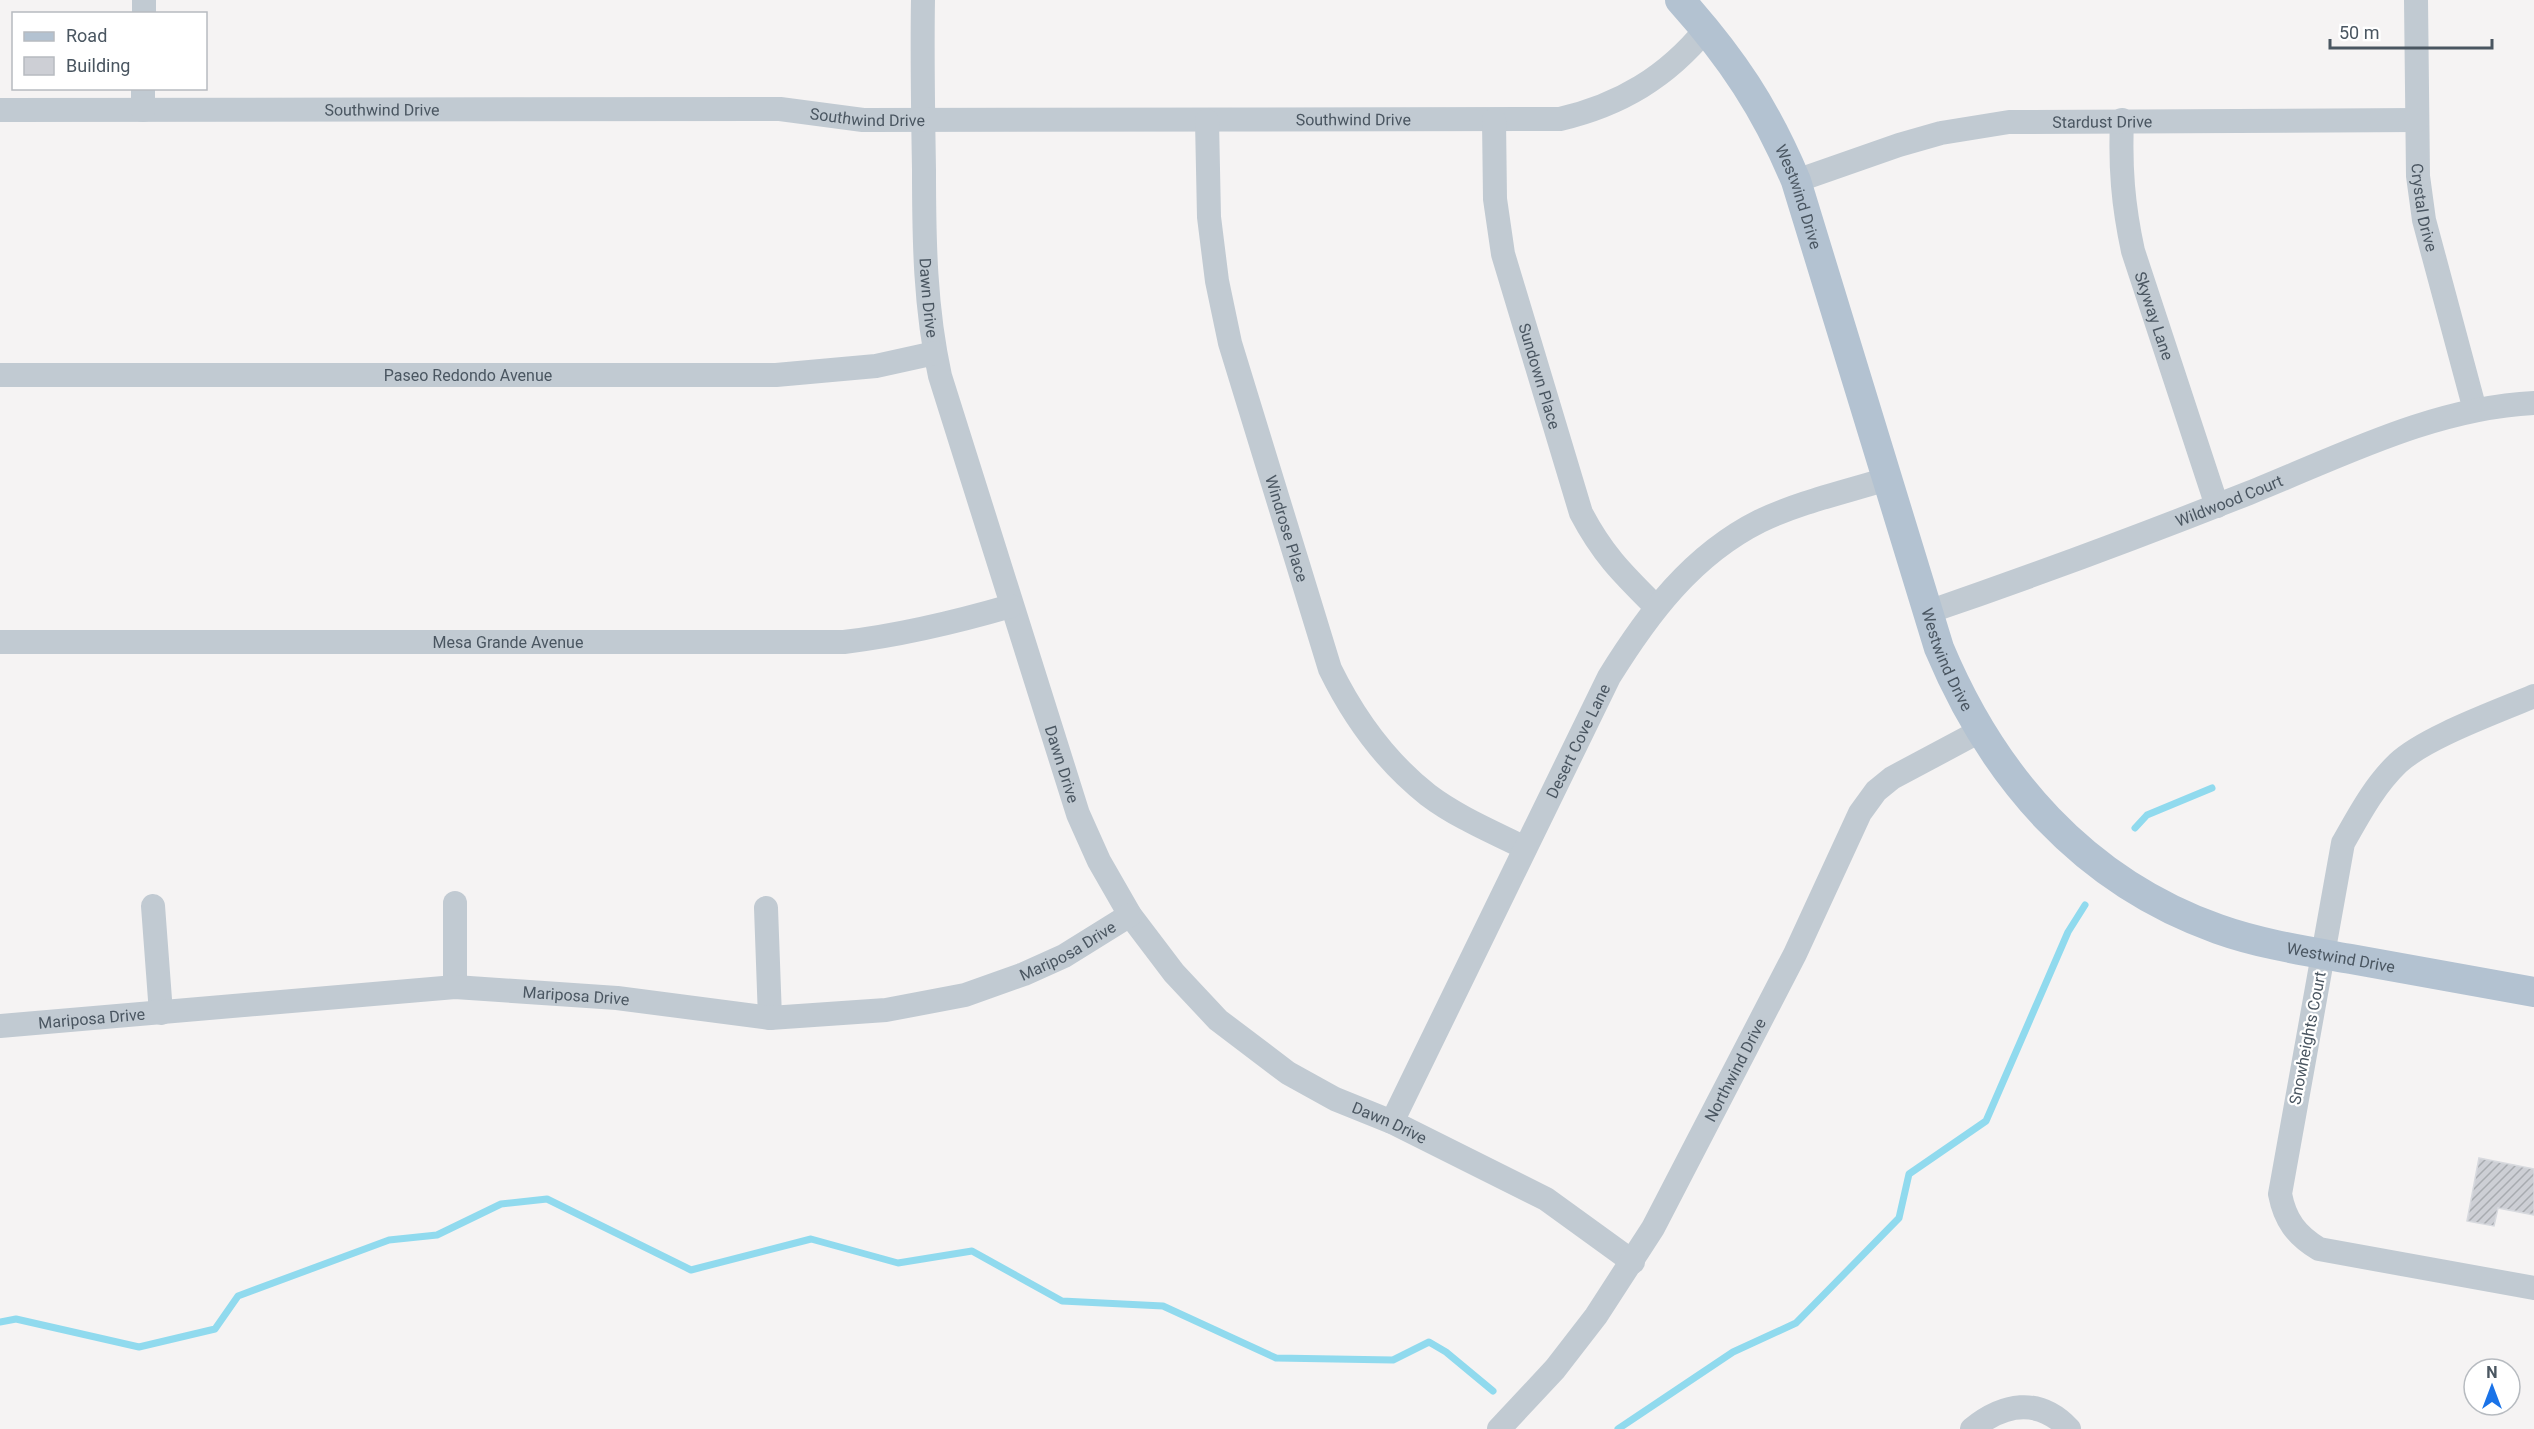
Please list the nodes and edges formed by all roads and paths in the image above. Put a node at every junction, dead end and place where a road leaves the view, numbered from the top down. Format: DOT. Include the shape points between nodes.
graph roads {
  1 [pos="923,0"];
  2 [pos="1680,0"];
  3 [pos="2416,0"];
  4 [pos="1706,29"];
  5 [pos="143,99"];
  6 [pos="0,110"];
  7 [pos="923,120"];
  8 [pos="1494,120"];
  9 [pos="2122,120"];
  10 [pos="2417,120"];
  11 [pos="1207,121"];
  12 [pos="1796,181"];
  13 [pos="935,353"];
  14 [pos="0,375"];
  15 [pos="2534,403"];
  16 [pos="2475,410"];
  17 [pos="1887,478"];
  18 [pos="2217,506"];
  19 [pos="1011,606"];
  20 [pos="1656,607"];
  21 [pos="1928,612"];
  22 [pos="0,642"];
  23 [pos="2534,696"];
  24 [pos="1980,731"];
  25 [pos="1525,848"];
  26 [pos="455,903"];
  27 [pos="153,906"];
  28 [pos="766,908"];
  29 [pos="1130,915"];
  30 [pos="2323,954"];
  31 [pos="455,987"];
  32 [pos="2534,992"];
  33 [pos="161,1012"];
  34 [pos="770,1018"];
  35 [pos="0,1026"];
  36 [pos="1392,1122"];
  37 [pos="1633,1262"];
  38 [pos="2534,1288"];
  39 [pos="1499,1429"];
  40 [pos="1972,1429"];
  41 [pos="2069,1429"];
  1 -- 7 [label="street, Dawn Drive"];
  2 -- 4 [label="main road, Westwind Drive"];
  3 -- 10 [label="street, Crystal Drive"];
  4 -- 8 [label="street, Southwind Drive" via="1667,70 1624,98 1560,119"];
  4 -- 12 [label="main road, Westwind Drive" via="1758,101"];
  5 -- 6 [label="street, Southwind Drive"];
  5 -- 7 [label="street, Southwind Drive" via="780,109 863,120"];
  7 -- 11 [label="street, Southwind Drive"];
  7 -- 13 [label="street, Dawn Drive" via="924,253"];
  8 -- 11 [label="street, Southwind Drive"];
  8 -- 20 [label="street, Sundown Place" via="1495,199 1503,254 1581,513 1610,561"];
  9 -- 10 [label="street, Stardust Drive"];
  9 -- 12 [label="street, Stardust Drive" via="2009,123 1941,133"];
  9 -- 18 [label="street, Skyway Lane" via="2120,169 2133,251"];
  10 -- 16 [label="street, Crystal Drive" via="2424,220"];
  11 -- 25 [label="street, Windrose Place" via="1209,217 1230,343 1330,669 1346,701 1392,762 1429,795 1458,814"];
  12 -- 17 [label="main road, Westwind Drive"];
  13 -- 14 [label="street, Paseo Redondo Avenue" via="876,366 776,375"];
  13 -- 19 [label="street, Dawn Drive"];
  15 -- 16 [label="street, Wildwood Court"];
  16 -- 18 [label="street, Wildwood Court" via="2422,424"];
  17 -- 20 [label="street, Desert Cove Lane" via="1793,508 1752,526 1684,574"];
  17 -- 21 [label="main road, Westwind Drive"];
  18 -- 21 [label="street, Wildwood Court"];
  19 -- 22 [label="street, Mesa Grande Avenue" via="895,636 844,642"];
  19 -- 29 [label="street, Dawn Drive" via="1071,797"];
  20 -- 25 [label="street, Desert Cove Lane" via="1609,677"];
  21 -- 24 [label="main road, Westwind Drive" via="1954,684"];
  23 -- 30 [label="street, Snowheights Court" via="2431,742 2398,762 2368,798 2343,843"];
  24 -- 30 [label="main road, Westwind Drive" via="2036,808 2078,849 2115,877 2148,898 2219,930"];
  24 -- 37 [label="street, Northwind Drive" via="1892,778 1876,791 1860,813 1795,954"];
  25 -- 36 [label="street, Desert Cove Lane"];
  26 -- 31 [label="street"];
  27 -- 33 [label="street"];
  28 -- 34 [label="street"];
  29 -- 34 [label="street, Mariposa Drive" via="1064,956 965,995 886,1010"];
  29 -- 36 [label="street, Dawn Drive" via="1181,981 1218,1020 1252,1047 1335,1099"];
  30 -- 32 [label="main road, Westwind Drive"];
  30 -- 38 [label="street, Snowheights Court" via="2280,1182 2283,1211 2291,1227 2319,1249"];
  31 -- 33 [label="street, Mariposa Drive"];
  31 -- 34 [label="street, Mariposa Drive" via="617,998"];
  33 -- 35 [label="street, Mariposa Drive"];
  36 -- 37 [label="street, Dawn Drive" via="1546,1199"];
  37 -- 39 [label="street, Northwind Drive" via="1555,1369"];
  40 -- 41 [label="street" via="2003,1409 2027,1407 2051,1414"];
}
